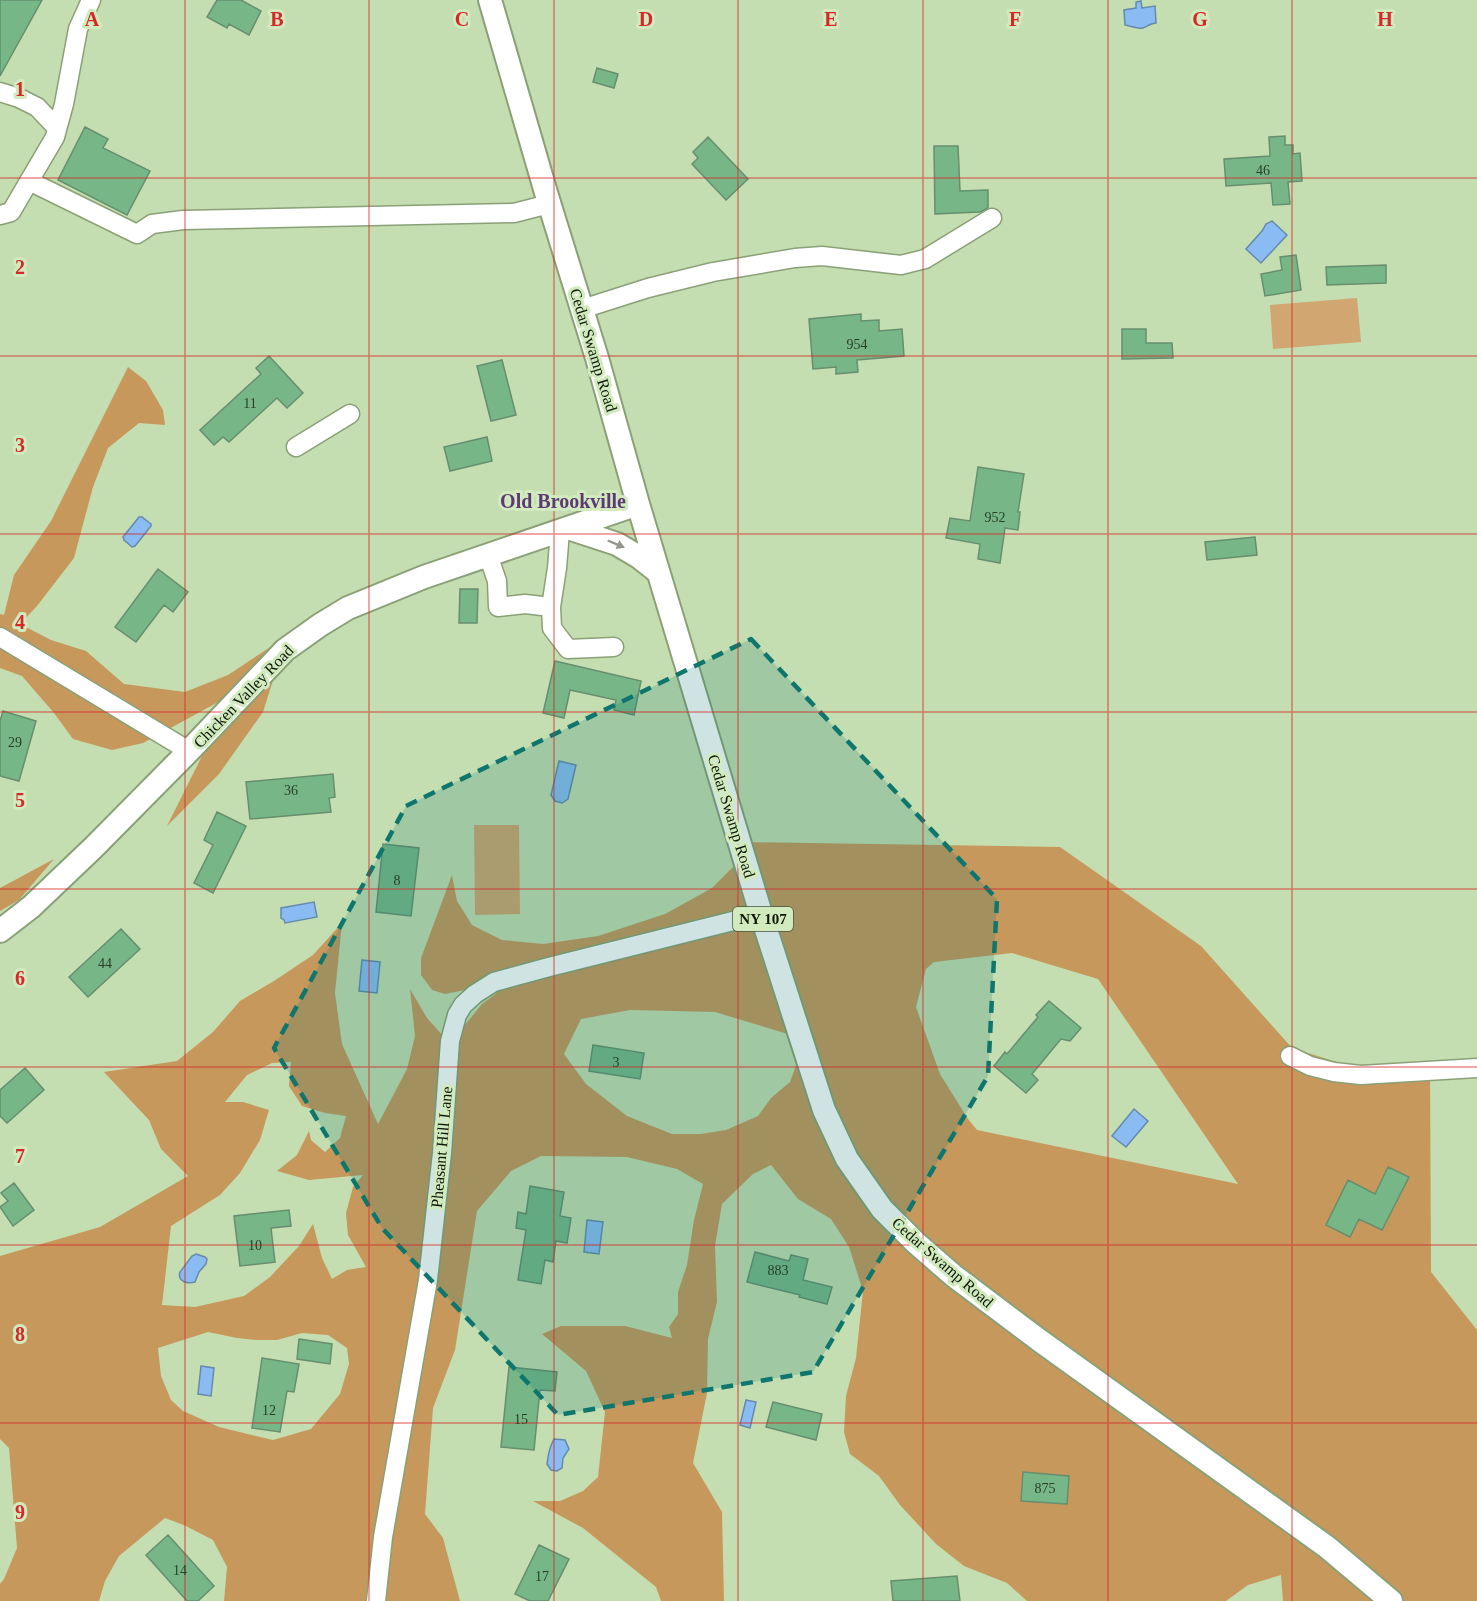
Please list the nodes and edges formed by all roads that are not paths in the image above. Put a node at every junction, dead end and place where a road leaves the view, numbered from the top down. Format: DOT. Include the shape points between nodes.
graph roads {
  1 [pos="91,0"];
  2 [pos="490,0"];
  3 [pos="0,92"];
  4 [pos="57,128"];
  5 [pos="29,181"];
  6 [pos="549,204"];
  7 [pos="0,215"];
  8 [pos="992,218"];
  9 [pos="582,309"];
  10 [pos="350,414"];
  11 [pos="296,447"];
  12 [pos="638,504"];
  13 [pos="564,529"];
  14 [pos="488,555"];
  15 [pos="658,572"];
  16 [pos="551,608"];
  17 [pos="0,637"];
  18 [pos="614,647"];
  19 [pos="189,751"];
  20 [pos="761,914"];
  21 [pos="0,931"];
  22 [pos="1290,1056"];
  23 [pos="1477,1068"];
  24 [pos="376,1601"];
  25 [pos="1391,1601"];
  1 -- 4 [label="street" via="78,29"];
  2 -- 6 [label="main road, Cedar Swamp Road / NY 107"];
  3 -- 4 [label="street" via="37,107"];
  4 -- 5 [label="street"];
  5 -- 6 [label="street" via="136,234 152,224 183,220 514,213"];
  5 -- 7 [label="street" via="11,212"];
  6 -- 9 [label="main road, Cedar Swamp Road / NY 107"];
  8 -- 9 [label="street" via="925,259 901,265 822,256 795,258 713,272"];
  9 -- 12 [label="main road, Cedar Swamp Road / NY 107"];
  10 -- 11 [label="street"];
  12 -- 13 [label="main road, Chicken Valley Road"];
  12 -- 15 [label="main road, Cedar Swamp Road / NY 107"];
  13 -- 14 [label="main road, Chicken Valley Road"];
  13 -- 15 [label="main road, one-way" via="617,544"];
  13 -- 16 [label="street"];
  14 -- 16 [label="street" via="497,581 498,608 525,604"];
  14 -- 19 [label="main road, Chicken Valley Road" via="348,608 320,625 285,650"];
  15 -- 20 [label="main road, Cedar Swamp Road / NY 107"];
  16 -- 18 [label="street" via="552,628 568,649"];
  17 -- 19 [label="street"];
  19 -- 21 [label="main road, Chicken Valley Road" via="47,892"];
  20 -- 24 [label="street, Pheasant Hill Lane" via="494,982 475,994 457,1015 450,1041 428,1280 383,1537"];
  20 -- 25 [label="main road, Cedar Swamp Road / NY 107" via="824,1110 847,1159 882,1209 954,1276 1328,1547"];
  22 -- 23 [label="street" via="1311,1066 1361,1075"];
}
